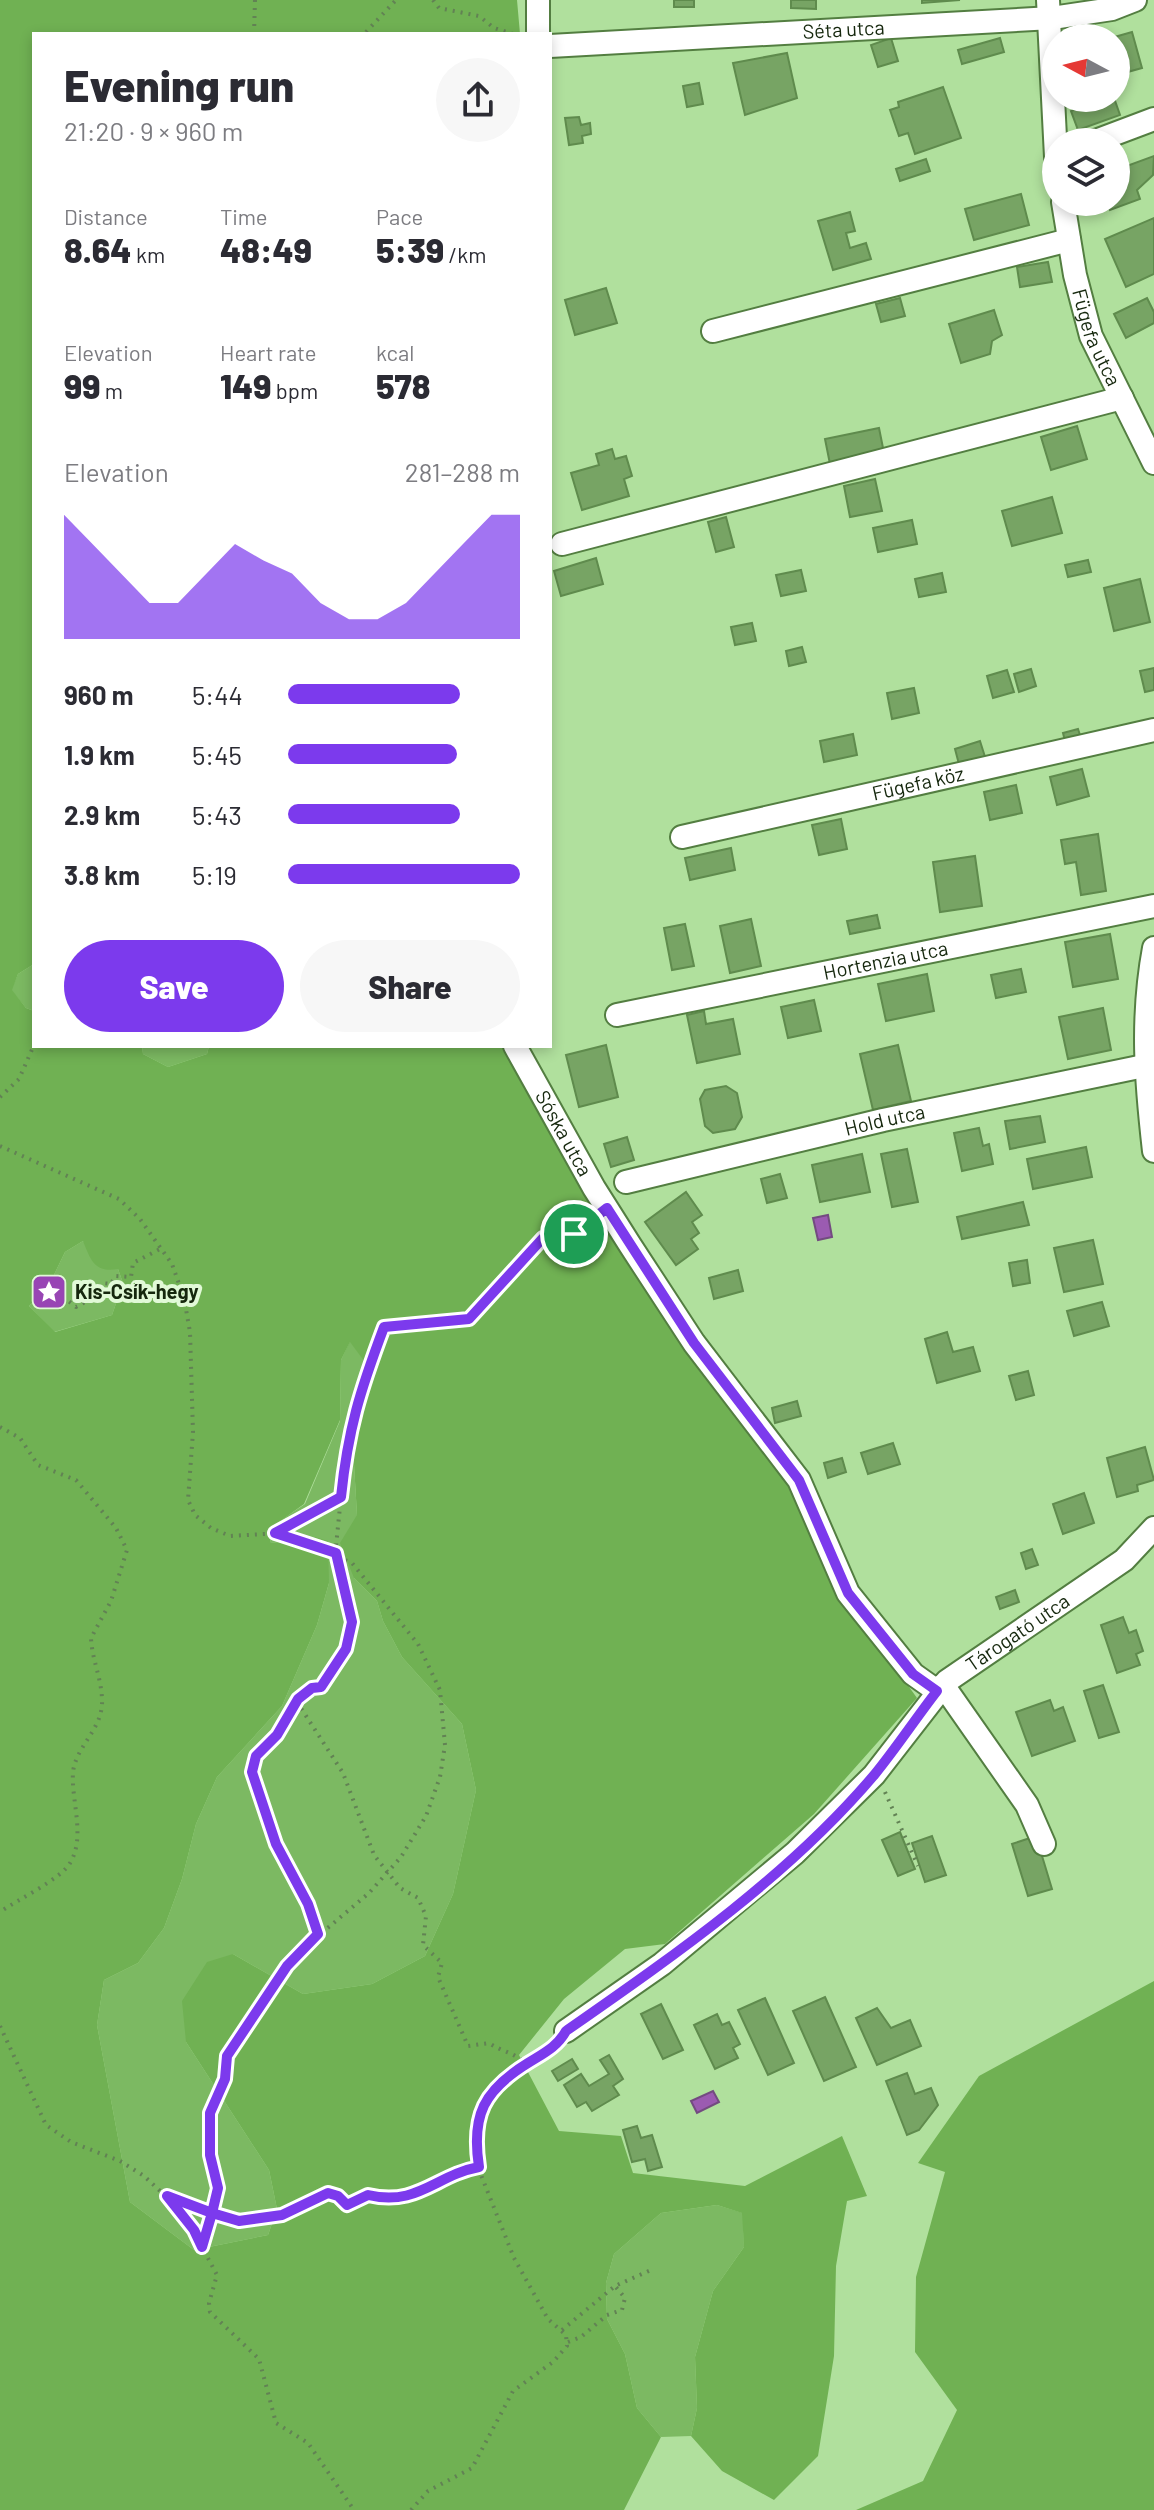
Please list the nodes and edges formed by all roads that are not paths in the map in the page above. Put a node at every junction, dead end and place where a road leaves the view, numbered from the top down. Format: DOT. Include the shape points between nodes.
graph roads {
  1 [pos="538,0"];
  2 [pos="1135,0"];
  3 [pos="1050,9"];
  4 [pos="538,32"];
  5 [pos="552,46"];
  6 [pos="1154,119"];
  7 [pos="1055,128"];
  8 [pos="1130,128"];
  9 [pos="1065,216"];
  10 [pos="1069,240"];
  11 [pos="713,331"];
  12 [pos="1122,398"];
  13 [pos="1154,463"];
  14 [pos="562,544"];
  15 [pos="1154,730"];
  16 [pos="682,837"];
  17 [pos="1154,906"];
  18 [pos="1154,948"];
  19 [pos="617,1015"];
  20 [pos="516,1048"];
  21 [pos="1144,1066"];
  22 [pos="1154,1151"];
  23 [pos="626,1182"];
  24 [pos="1154,1528"];
  25 [pos="940,1688"];
  26 [pos="1044,1844"];
  27 [pos="566,2031"];
  1 -- 4 [label="street"];
  2 -- 3 [label="street, Séta utca" via="1112,9"];
  3 -- 5 [label="street, Séta utca"];
  3 -- 7 [label="street"];
  6 -- 8 [label="street"];
  9 -- 10 [label="street, Fügefa utca"];
  10 -- 11 [label="street"];
  10 -- 12 [label="street, Fügefa utca" via="1091,336"];
  12 -- 13 [label="street, Fügefa utca"];
  12 -- 14 [label="street"];
  15 -- 16 [label="street, Fügefa köz"];
  17 -- 19 [label="street, Hortenzia utca"];
  18 -- 21 [label="street" via="1145,997"];
  20 -- 25 [label="street, Sóska utca" via="607,1208 694,1343 799,1480 848,1593 913,1674"];
  21 -- 22 [label="street"];
  21 -- 23 [label="street, Hold utca" via="883,1120"];
  24 -- 25 [label="street, Tárogató utca" via="1124,1560"];
  25 -- 26 [label="street, Sóska utca" via="1027,1805"];
  25 -- 27 [label="street, Tárogató utca" via="876,1772 832,1819 730,1910"];
}
